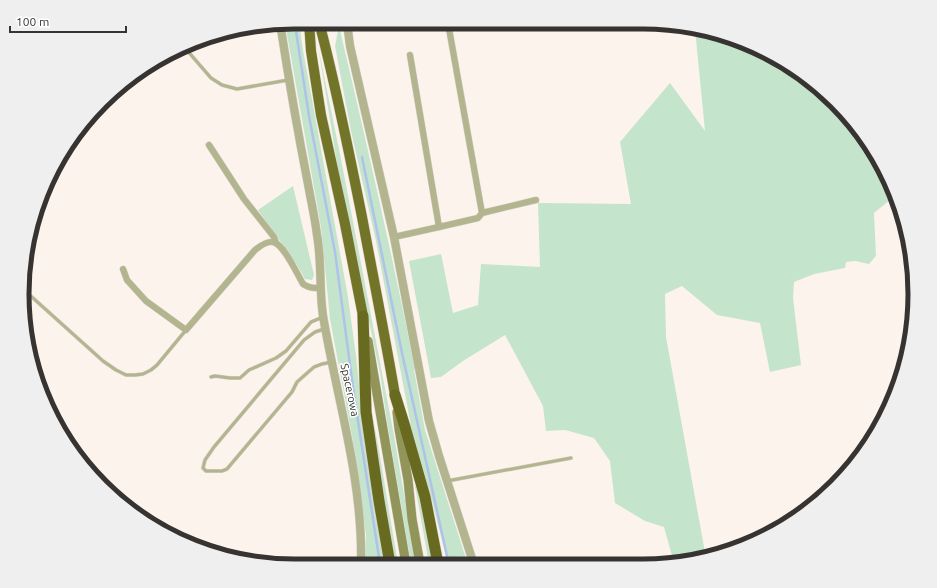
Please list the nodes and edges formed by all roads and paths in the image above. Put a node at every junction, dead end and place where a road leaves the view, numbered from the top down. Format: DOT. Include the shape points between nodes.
graph roads {
  1 [pos="309,29"];
  2 [pos="321,29"];
  3 [pos="348,29"];
  4 [pos="449,29"];
  5 [pos="278,30"];
  6 [pos="188,51"];
  7 [pos="410,55"];
  8 [pos="290,79"];
  9 [pos="209,145"];
  10 [pos="536,200"];
  11 [pos="482,213"];
  12 [pos="439,227"];
  13 [pos="394,236"];
  14 [pos="276,243"];
  15 [pos="123,269"];
  16 [pos="320,288"];
  17 [pos="29,294"];
  18 [pos="324,316"];
  19 [pos="363,316"];
  20 [pos="326,329"];
  21 [pos="186,330"];
  22 [pos="333,362"];
  23 [pos="211,377"];
  24 [pos="395,395"];
  25 [pos="571,458"];
  26 [pos="447,482"];
  27 [pos="361,559"];
  28 [pos="389,559"];
  29 [pos="405,559"];
  30 [pos="419,559"];
  31 [pos="437,559"];
  32 [pos="472,559"];
  1 -- 19 [label="highway" via="321,114"];
  2 -- 24 [label="highway" via="346,134"];
  3 -- 13 [label="street"];
  4 -- 11 [label="street"];
  5 -- 8 [label="street, Spacerowa"];
  6 -- 8 [label="lane" via="211,78 222,85 237,89"];
  7 -- 12 [label="street"];
  8 -- 16 [label="street, Spacerowa" via="318,236"];
  9 -- 14 [label="street"];
  10 -- 11 [label="street"];
  11 -- 12 [label="street" via="478,218"];
  12 -- 13 [label="street"];
  13 -- 26 [label="street" via="429,421"];
  14 -- 16 [label="street" via="285,253 303,284"];
  14 -- 21 [label="street" via="269,242 255,250"];
  15 -- 21 [label="street" via="127,280 146,301"];
  16 -- 18 [label="street, Spacerowa"];
  17 -- 21 [label="lane" via="103,361 126,375 135,376 151,370"];
  18 -- 20 [label="street, Spacerowa"];
  18 -- 23 [label="lane" via="311,322 286,351 240,378"];
  19 -- 28 [label="highway" via="366,412"];
  19 -- 29 [label="main road"];
  20 -- 22 [label="street, Spacerowa"];
  20 -- 22 [label="lane" via="315,332 304,340 214,447 203,468 206,471 227,469 292,392 297,382 314,367"];
  22 -- 27 [label="street, Spacerowa" via="355,478"];
  24 -- 30 [label="main road"];
  24 -- 31 [label="highway" via="426,497"];
  25 -- 26 [label="lane"];
  26 -- 32 [label="street"];
}
